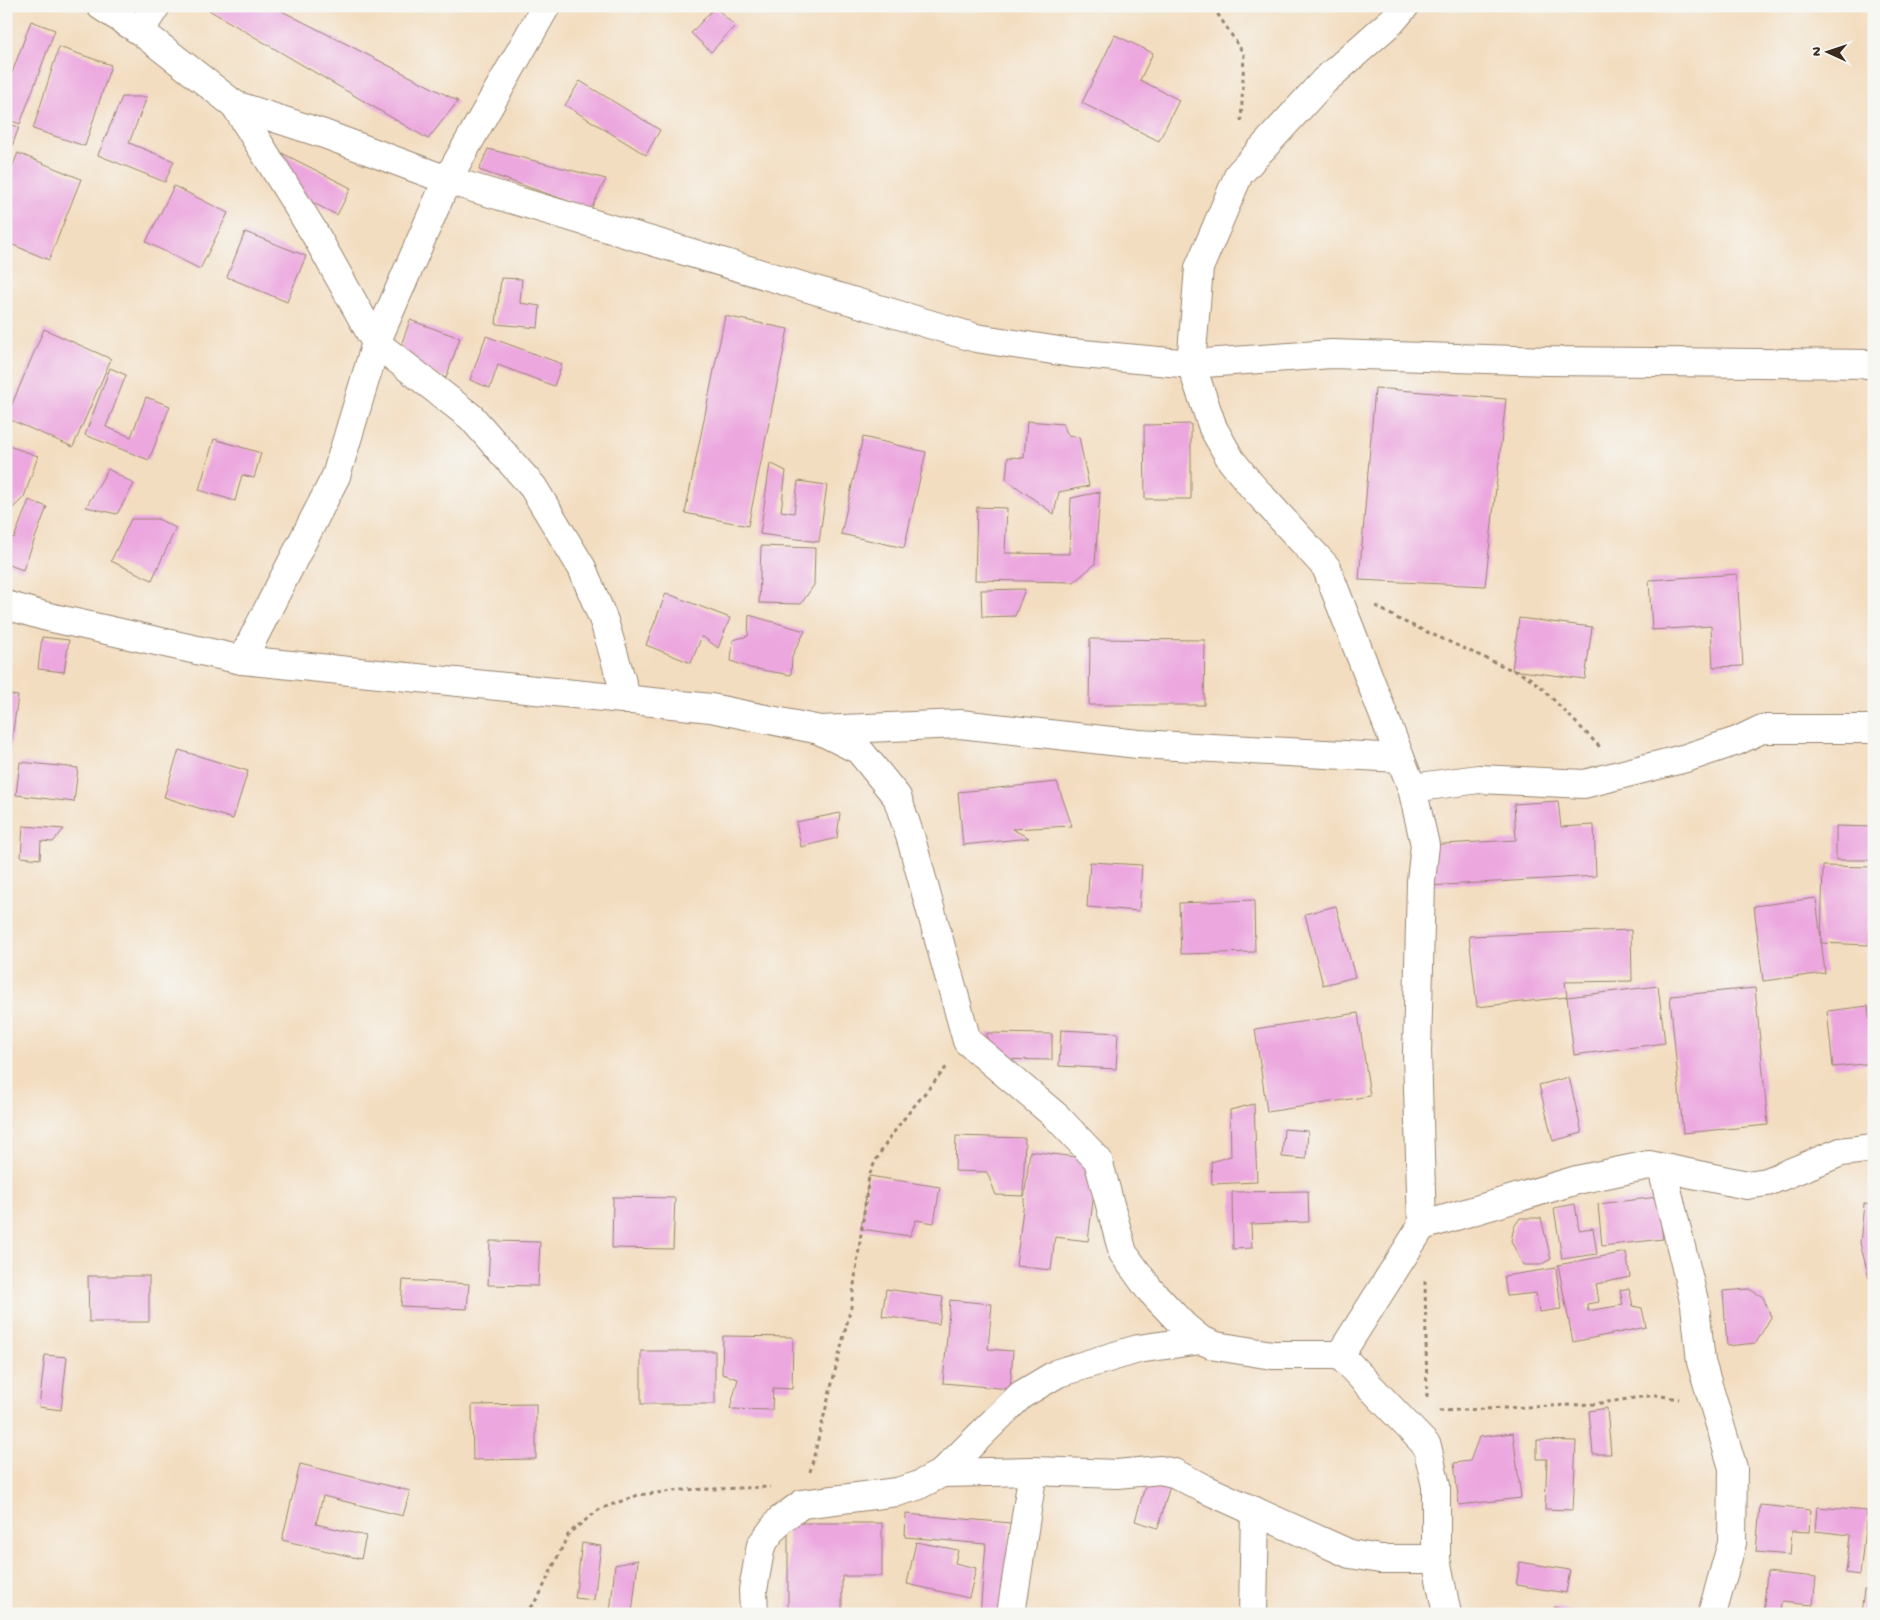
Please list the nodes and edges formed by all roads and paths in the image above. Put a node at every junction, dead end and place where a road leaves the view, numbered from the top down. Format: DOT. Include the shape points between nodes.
graph roads {
  1 [pos="101,6"];
  2 [pos="156,6"];
  3 [pos="546,6"];
  4 [pos="1217,6"];
  5 [pos="1421,6"];
  6 [pos="1399,13"];
  7 [pos="140,31"];
  8 [pos="235,105"];
  9 [pos="1239,174"];
  10 [pos="447,180"];
  11 [pos="376,343"];
  12 [pos="1192,364"];
  13 [pos="1874,364"];
  14 [pos="1368,601"];
  15 [pos="6,605"];
  16 [pos="242,660"];
  17 [pos="627,700"];
  18 [pos="1874,729"];
  19 [pos="820,730"];
  20 [pos="1400,758"];
  21 [pos="1627,774"];
  22 [pos="1412,788"];
  23 [pos="967,1041"];
  24 [pos="1874,1148"];
  25 [pos="1662,1168"];
  26 [pos="1422,1226"];
  27 [pos="1424,1275"];
  28 [pos="1201,1340"];
  29 [pos="1340,1355"];
  30 [pos="1701,1362"];
  31 [pos="1428,1412"];
  32 [pos="1427,1446"];
  33 [pos="1033,1471"];
  34 [pos="942,1473"];
  35 [pos="778,1487"];
  36 [pos="802,1504"];
  37 [pos="1255,1511"];
  38 [pos="1436,1559"];
  39 [pos="525,1614"];
  40 [pos="754,1614"];
  41 [pos="1011,1614"];
  42 [pos="1253,1614"];
  43 [pos="1447,1614"];
  44 [pos="1712,1614"];
  1 -- 7 [label="street"];
  2 -- 7 [label="street"];
  3 -- 10 [label="street"];
  4 -- 9 [label="path" via="1217,13 1244,54"];
  5 -- 6 [label="street"];
  6 -- 9 [label="street" via="1324,81"];
  7 -- 8 [label="street"];
  8 -- 10 [label="street"];
  8 -- 11 [label="street" via="315,234"];
  9 -- 12 [label="street" via="1199,268"];
  10 -- 11 [label="street"];
  10 -- 12 [label="street" via="976,338 1072,353"];
  11 -- 16 [label="street" via="336,476"];
  11 -- 17 [label="street" via="471,417 533,487 582,568 604,620"];
  12 -- 13 [label="street" via="1332,354 1547,361"];
  12 -- 20 [label="street" via="1213,428 1231,460 1326,567"];
  14 -- 21 [label="path" via="1400,620 1528,677"];
  15 -- 16 [label="street"];
  16 -- 17 [label="street"];
  17 -- 19 [label="street" via="711,708"];
  18 -- 21 [label="street" via="1762,729 1728,744"];
  19 -- 20 [label="street" via="960,724 1138,744"];
  19 -- 23 [label="street" via="859,750 897,797"];
  20 -- 22 [label="street"];
  21 -- 22 [label="street" via="1584,784 1479,779"];
  22 -- 26 [label="street" via="1425,845 1421,881 1417,1052"];
  23 -- 28 [label="street" via="1057,1117 1098,1160 1123,1253 1149,1289"];
  23 -- 36 [label="path" via="872,1167 851,1307"];
  24 -- 25 [label="street" via="1841,1152 1767,1182 1747,1185"];
  25 -- 26 [label="street" via="1649,1165 1577,1180"];
  25 -- 30 [label="street" via="1695,1305"];
  26 -- 29 [label="street"];
  27 -- 31 [label="path"];
  28 -- 29 [label="street" via="1216,1346 1272,1355"];
  28 -- 34 [label="street" via="1138,1349 1058,1373 1021,1395"];
  29 -- 32 [label="street"];
  30 -- 31 [label="path" via="1684,1399 1655,1396 1594,1404"];
  30 -- 44 [label="street" via="1733,1468 1732,1543"];
  31 -- 32 [label="path"];
  32 -- 38 [label="street" via="1436,1486"];
  33 -- 34 [label="street"];
  33 -- 37 [label="street" via="1108,1474 1160,1470 1174,1473"];
  33 -- 41 [label="street"];
  34 -- 36 [label="street" via="897,1492"];
  35 -- 39 [label="path" via="638,1495 600,1509 569,1533 539,1596"];
  36 -- 40 [label="street" via="780,1520 761,1545 753,1590"];
  37 -- 38 [label="street" via="1350,1554 1380,1559"];
  37 -- 42 [label="street"];
  38 -- 43 [label="street"];
}
